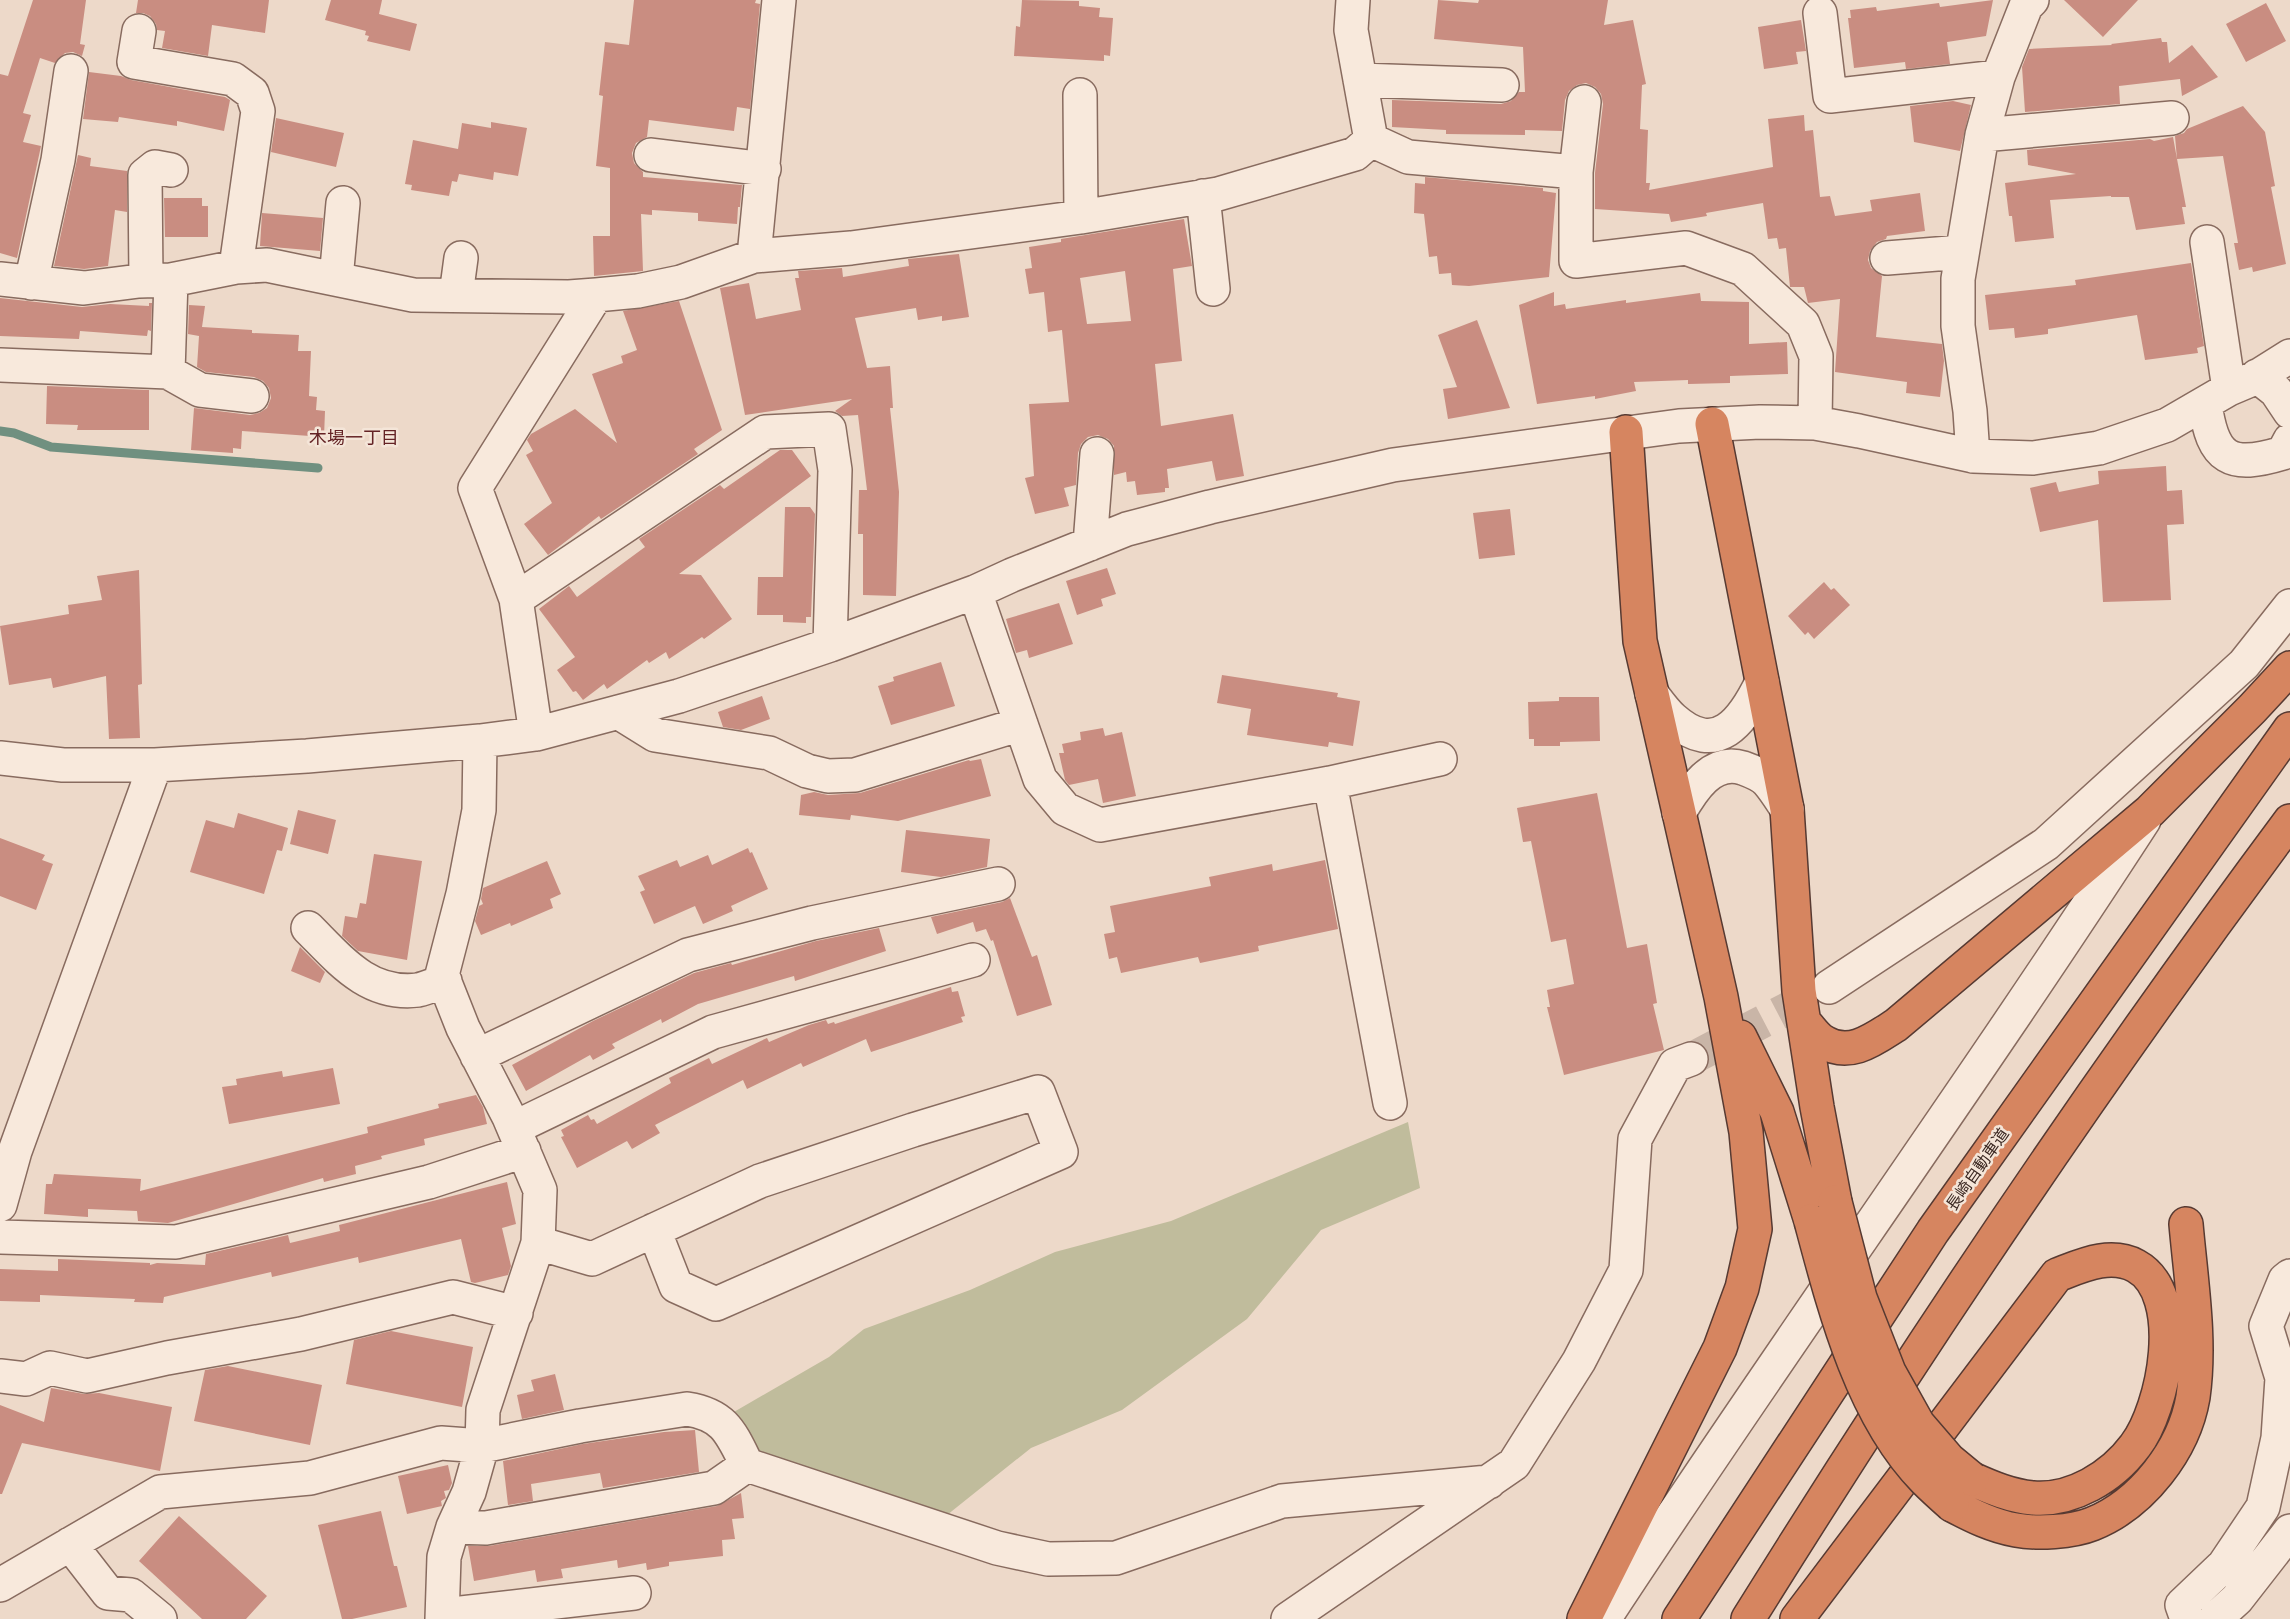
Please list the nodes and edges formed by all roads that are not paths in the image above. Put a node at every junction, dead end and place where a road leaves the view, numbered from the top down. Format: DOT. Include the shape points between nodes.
graph roads {
  1 [pos="779,0"];
  2 [pos="1353,0"];
  3 [pos="2032,0"];
  4 [pos="1820,13"];
  5 [pos="139,31"];
  6 [pos="71,71"];
  7 [pos="1998,77"];
  8 [pos="1360,80"];
  9 [pos="1502,85"];
  10 [pos="1080,95"];
  11 [pos="1584,102"];
  12 [pos="2172,118"];
  13 [pos="1982,135"];
  14 [pos="1371,140"];
  15 [pos="651,155"];
  16 [pos="764,169"];
  17 [pos="171,170"];
  18 [pos="1576,172"];
  19 [pos="1203,196"];
  20 [pos="343,203"];
  21 [pos="1081,217"];
  22 [pos="2207,242"];
  23 [pos="1962,252"];
  24 [pos="754,256"];
  25 [pos="461,258"];
  26 [pos="1887,258"];
  27 [pos="236,267"];
  28 [pos="336,279"];
  29 [pos="159,280"];
  30 [pos="16,281"];
  31 [pos="1213,289"];
  32 [pos="456,295"];
  33 [pos="597,296"];
  34 [pos="2290,356"];
  35 [pos="0,365"];
  36 [pos="168,372"];
  37 [pos="2230,390"];
  38 [pos="252,396"];
  39 [pos="2290,411"];
  40 [pos="1815,423"];
  41 [pos="1712,424"];
  42 [pos="1626,432"];
  43 [pos="2290,440"];
  44 [pos="1097,454"];
  45 [pos="1973,456"];
  46 [pos="1090,544"];
  47 [pos="975,592"];
  48 [pos="516,599"];
  49 [pos="2290,606"];
  50 [pos="830,645"];
  51 [pos="2290,668"];
  52 [pos="1762,682"];
  53 [pos="1652,694"];
  54 [pos="618,712"];
  55 [pos="1021,724"];
  56 [pos="2290,729"];
  57 [pos="536,734"];
  58 [pos="480,741"];
  59 [pos="0,758"];
  60 [pos="1440,759"];
  61 [pos="155,765"];
  62 [pos="1330,783"];
  63 [pos="1787,809"];
  64 [pos="2150,811"];
  65 [pos="1679,813"];
  66 [pos="2290,821"];
  67 [pos="998,884"];
  68 [pos="308,928"];
  69 [pos="973,960"];
  70 [pos="445,981"];
  71 [pos="1829,987"];
  72 [pos="1720,997"];
  73 [pos="1804,1022"];
  74 [pos="477,1056"];
  75 [pos="1691,1059"];
  76 [pos="1390,1103"];
  77 [pos="519,1140"];
  78 [pos="8,1148"];
  79 [pos="0,1205"];
  80 [pos="1823,1212"];
  81 [pos="2186,1224"];
  82 [pos="654,1230"];
  83 [pos="0,1237"];
  84 [pos="538,1243"];
  85 [pos="2290,1276"];
  86 [pos="516,1313"];
  87 [pos="0,1376"];
  88 [pos="482,1446"];
  89 [pos="747,1465"];
  90 [pos="1489,1482"];
  91 [pos="453,1527"];
  92 [pos="2290,1531"];
  93 [pos="70,1544"];
  94 [pos="0,1585"];
  95 [pos="634,1593"];
  96 [pos="117,1607"];
  97 [pos="537,1612"];
  98 [pos="443,1617"];
  99 [pos="160,1619"];
  100 [pos="1288,1619"];
  101 [pos="1584,1619"];
  102 [pos="1604,1619"];
  103 [pos="1679,1619"];
  104 [pos="1748,1619"];
  105 [pos="1797,1619"];
  106 [pos="2187,1619"];
  107 [pos="2215,1619"];
  1 -- 16 [label="street"];
  2 -- 8 [label="street" via="1351,30"];
  3 -- 7 [label="street" via="2026,6"];
  4 -- 7 [label="street" via="1830,96"];
  5 -- 27 [label="street" via="123,61 233,80 252,93 258,111"];
  6 -- 30 [label="street" via="58,160"];
  7 -- 13 [label="street"];
  8 -- 9 [label="street"];
  8 -- 14 [label="street"];
  10 -- 21 [label="street"];
  11 -- 18 [label="street"];
  12 -- 13 [label="street"];
  13 -- 23 [label="street"];
  14 -- 18 [label="street" via="1408,157"];
  14 -- 19 [label="street" via="1355,154"];
  15 -- 16 [label="street"];
  16 -- 24 [label="street"];
  17 -- 29 [label="street" via="155,167 145,175"];
  18 -- 40 [label="street" via="1576,261 1686,248 1743,269 1803,324 1816,356"];
  19 -- 21 [label="street"];
  19 -- 31 [label="street"];
  20 -- 28 [label="street"];
  21 -- 24 [label="street" via="851,248"];
  22 -- 37 [label="street"];
  23 -- 26 [label="street"];
  23 -- 45 [label="street" via="1958,326"];
  24 -- 33 [label="street" via="681,282"];
  25 -- 32 [label="street"];
  27 -- 28 [label="street" via="267,265"];
  27 -- 29 [label="street"];
  28 -- 32 [label="street" via="413,295"];
  29 -- 30 [label="street" via="84,288"];
  29 -- 36 [label="street"];
  32 -- 33 [label="street"];
  33 -- 48 [label="street" via="475,488"];
  34 -- 37 [label="street"];
  35 -- 36 [label="street"];
  36 -- 38 [label="street" via="200,390"];
  37 -- 39 [label="street" via="2276,391"];
  37 -- 43 [label="street" via="2212,439 2223,454 2236,460 2263,459 2283,453"];
  37 -- 45 [label="street" via="2167,424 2099,448 2033,458"];
  40 -- 41 [label="street"];
  40 -- 45 [label="street"];
  41 -- 42 [label="street"];
  41 -- 52 [label="highway"];
  42 -- 46 [label="street" via="1393,465 1210,507 1127,529"];
  42 -- 53 [label="highway" via="1640,640"];
  44 -- 46 [label="street"];
  46 -- 47 [label="street"];
  47 -- 50 [label="street"];
  47 -- 55 [label="street"];
  48 -- 50 [label="street" via="765,432 829,429 835,470"];
  48 -- 57 [label="street"];
  49 -- 71 [label="street" via="2244,664 2046,844"];
  50 -- 54 [label="street" via="679,696"];
  51 -- 64 [label="highway"];
  52 -- 53 [label="street" via="1740,720 1716,735 1701,735 1687,729"];
  52 -- 63 [label="highway"];
  53 -- 65 [label="highway"];
  54 -- 55 [label="street" via="655,735 769,753 828,776 855,775"];
  54 -- 57 [label="street"];
  55 -- 62 [label="street" via="1040,779 1065,810 1100,825"];
  56 -- 103 [label="highway, 長崎自動車道" via="1933,1231"];
  57 -- 58 [label="street"];
  58 -- 61 [label="street"];
  58 -- 70 [label="street" via="479,810 442,975"];
  59 -- 61 [label="street" via="63,765"];
  60 -- 62 [label="street"];
  61 -- 78 [label="street"];
  62 -- 76 [label="street"];
  63 -- 65 [label="street" via="1766,780 1734,765 1703,779"];
  63 -- 73 [label="highway"];
  64 -- 73 [label="highway" via="1905,1017 1868,1043 1844,1049 1823,1042"];
  64 -- 102 [label="street" via="2055,957"];
  65 -- 72 [label="highway"];
  66 -- 104 [label="highway" via="2084,1107 1972,1271"];
  67 -- 74 [label="street" via="812,923 688,955"];
  68 -- 70 [label="street" via="362,979 386,989 418,990"];
  69 -- 77 [label="street" via="713,1032"];
  70 -- 74 [label="street"];
  72 -- 80 [label="highway"];
  72 -- 101 [label="highway" via="1746,1132 1755,1229 1742,1288 1720,1348"];
  73 -- 80 [label="highway" via="1816,1107"];
  74 -- 77 [label="street"];
  75 -- 90 [label="street" via="1675,1065 1635,1139 1626,1270 1579,1361 1514,1464"];
  77 -- 83 [label="street" via="429,1182 176,1242"];
  77 -- 84 [label="street" via="540,1190"];
  78 -- 79 [label="street"];
  80 -- 81 [label="highway, bridge" via="1837,1320 1869,1396 1899,1447 1924,1479 1952,1505 1985,1522 2017,1530 2053,1532 2092,1525 2126,1505 2149,1485 2170,1457 2182,1430 2192,1398 2196,1353"];
  80 -- 105 [label="highway, bridge" via="1889,1372 1918,1424 1949,1460 1972,1479 2004,1493 2035,1498 2071,1494 2098,1480 2136,1446 2151,1419 2165,1354 2166,1317 2160,1295 2151,1279 2135,1266 2114,1260 2092,1262 2057,1275"];
  82 -- 82 [label="street" via="760,1181 1038,1092 1061,1152 716,1304 676,1286"];
  82 -- 84 [label="street" via="592,1259"];
  84 -- 86 [label="street"];
  85 -- 106 [label="street" via="2284,1280 2266,1326 2282,1378 2278,1438 2263,1507 2224,1565 2182,1605"];
  86 -- 87 [label="street" via="453,1297 301,1334 87,1376 50,1368 26,1379"];
  86 -- 88 [label="street" via="483,1410"];
  88 -- 89 [label="street" via="687,1409 715,1417 724,1425"];
  88 -- 91 [label="street" via="470,1492"];
  88 -- 93 [label="street" via="441,1443 310,1478 160,1492"];
  89 -- 90 [label="street" via="997,1548 1048,1559 1116,1558 1282,1501"];
  89 -- 91 [label="street" via="714,1488 486,1528"];
  90 -- 100 [label="street"];
  91 -- 98 [label="street" via="444,1557"];
  92 -- 107 [label="street" via="2237,1599"];
  93 -- 94 [label="street"];
  93 -- 96 [label="street"];
  95 -- 97 [label="street"];
  96 -- 99 [label="street" via="131,1595"];
  97 -- 98 [label="street"];
}
